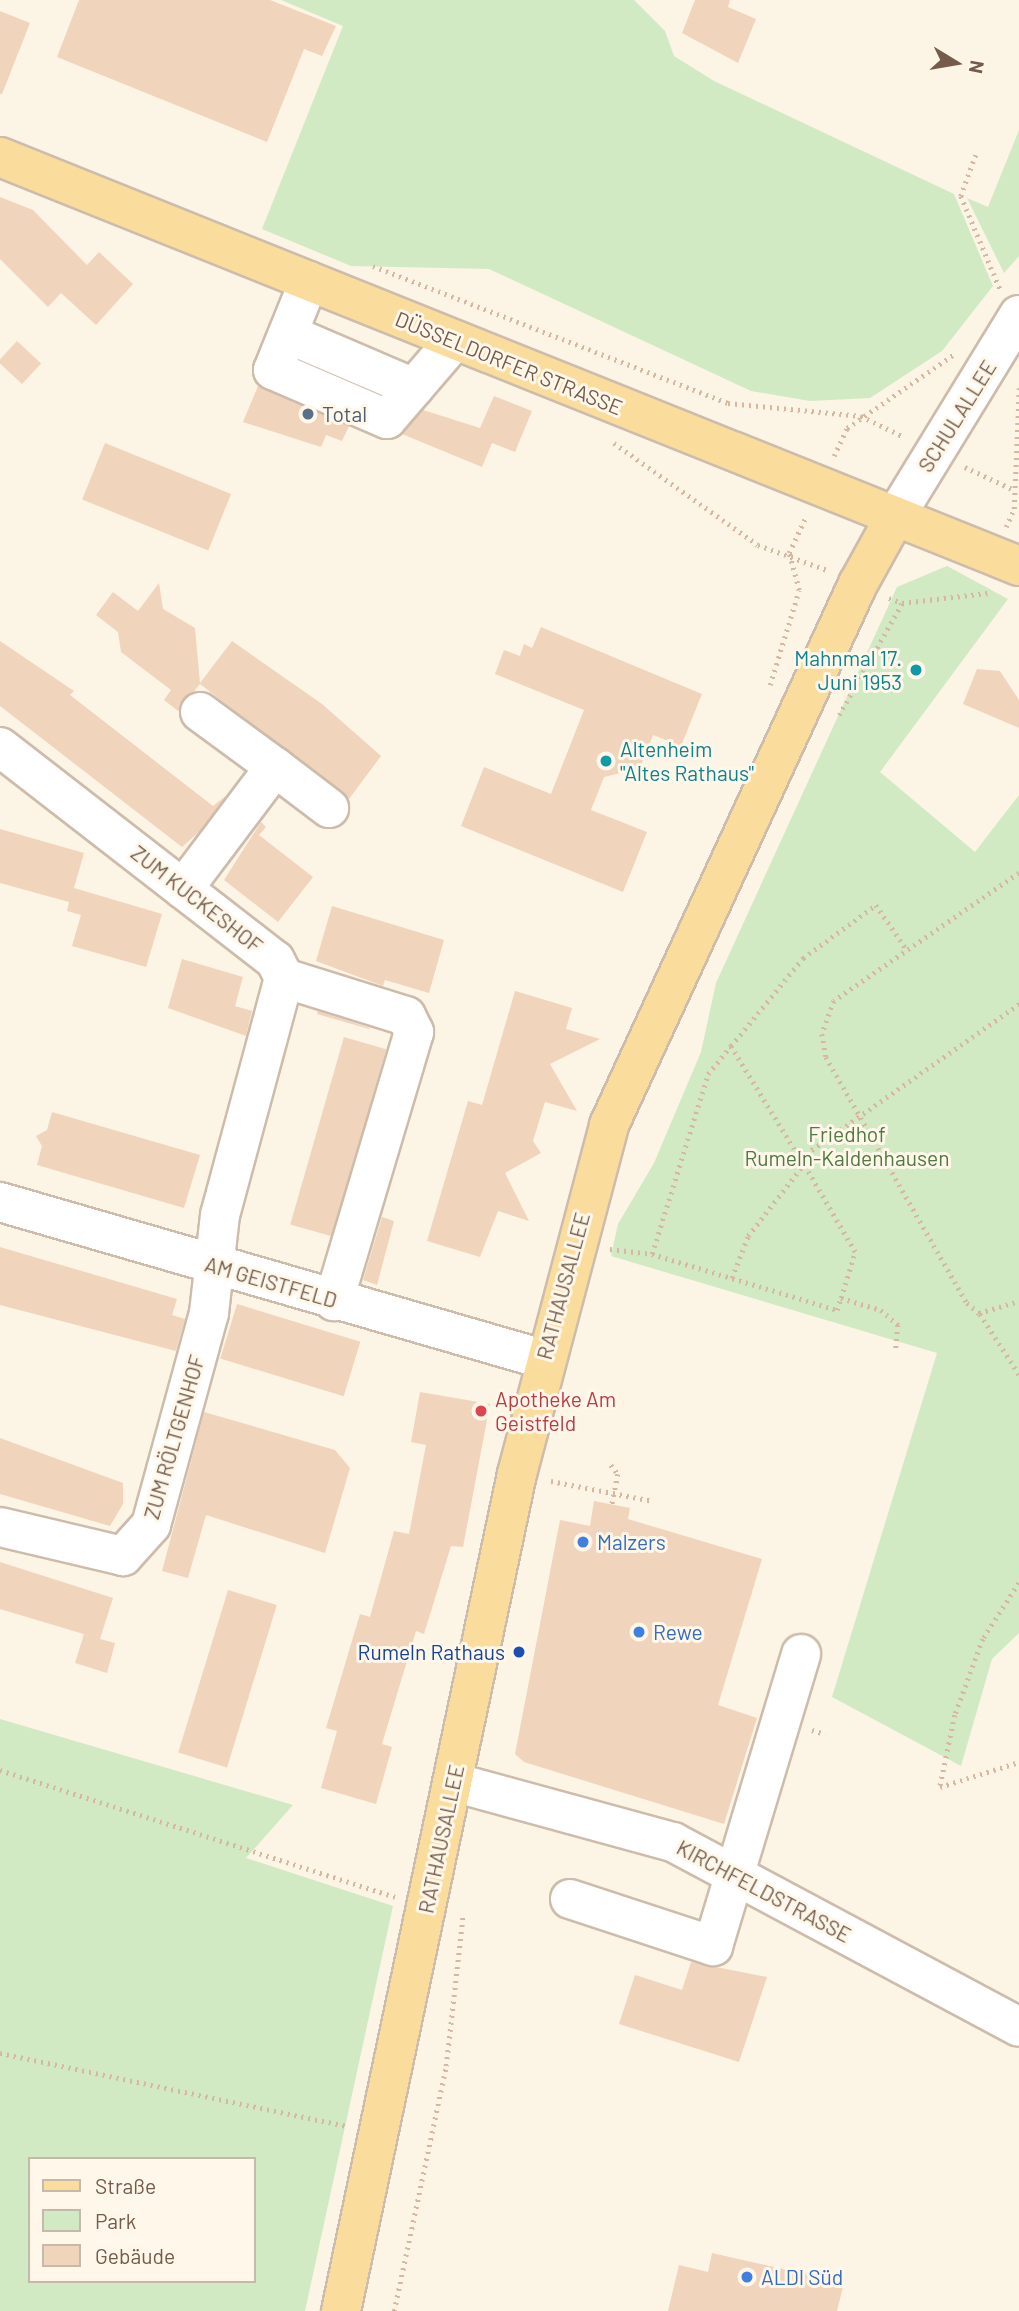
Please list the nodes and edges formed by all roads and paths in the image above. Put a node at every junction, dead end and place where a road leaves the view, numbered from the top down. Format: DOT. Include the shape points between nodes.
graph roads {
  1 [pos="976,155"];
  2 [pos="0,157"];
  3 [pos="309,281"];
  4 [pos="1011,305"];
  5 [pos="455,340"];
  6 [pos="962,348"];
  7 [pos="1019,388"];
  8 [pos="861,416"];
  9 [pos="1019,514"];
  10 [pos="895,517"];
  11 [pos="1019,566"];
  12 [pos="974,594"];
  13 [pos="200,712"];
  14 [pos="835,721"];
  15 [pos="0,747"];
  16 [pos="275,767"];
  17 [pos="330,808"];
  18 [pos="1019,873"];
  19 [pos="183,889"];
  20 [pos="907,950"];
  21 [pos="284,978"];
  22 [pos="1018,1006"];
  23 [pos="731,1046"];
  24 [pos="860,1117"];
  25 [pos="800,1158"];
  26 [pos="804,1164"];
  27 [pos="0,1202"];
  28 [pos="575,1239"];
  29 [pos="652,1254"];
  30 [pos="215,1266"];
  31 [pos="732,1278"];
  32 [pos="841,1298"];
  33 [pos="334,1301"];
  34 [pos="1019,1301"];
  35 [pos="979,1313"];
  36 [pos="896,1348"];
  37 [pos="543,1359"];
  38 [pos="1019,1374"];
  39 [pos="611,1465"];
  40 [pos="540,1479"];
  41 [pos="614,1492"];
  42 [pos="653,1502"];
  43 [pos="612,1505"];
  44 [pos="0,1527"];
  45 [pos="1019,1583"];
  46 [pos="801,1654"];
  47 [pos="1019,1762"];
  48 [pos="0,1770"];
  49 [pos="453,1782"];
  50 [pos="735,1872"];
  51 [pos="570,1899"];
  52 [pos="407,1900"];
  53 [pos="466,1900"];
  54 [pos="1019,2028"];
  55 [pos="0,2053"];
  56 [pos="361,2129"];
  57 [pos="341,2311"];
  58 [pos="394,2311"];
  1 -- 4 [label="path" via="961,196"];
  2 -- 3 [label="main road, DÜSSELDORFER STRASSE"];
  3 -- 5 [label="main road, DÜSSELDORFER STRASSE"];
  3 -- 5 [label="street" via="285,342 407,395"];
  4 -- 10 [label="street, SCHULALLEE"];
  5 -- 10 [label="main road, DÜSSELDORFER STRASSE"];
  6 -- 8 [label="path"];
  7 -- 9 [label="path" via="1014,490"];
  10 -- 11 [label="main road, DÜSSELDORFER STRASSE"];
  10 -- 28 [label="main road, RATHAUSALLEE" via="665,995 609,1125"];
  12 -- 14 [label="path" via="902,603"];
  13 -- 16 [label="street"];
  15 -- 19 [label="street, ZUM KUCKESHOF"];
  16 -- 17 [label="street"];
  16 -- 19 [label="street"];
  18 -- 20 [label="path"];
  19 -- 21 [label="street, ZUM KUCKESHOF" via="275,960"];
  20 -- 23 [label="path" via="876,905 803,958"];
  20 -- 24 [label="path" via="825,1013 827,1057"];
  21 -- 30 [label="street" via="220,1215"];
  21 -- 33 [label="street" via="406,1016 414,1032"];
  22 -- 24 [label="path"];
  23 -- 25 [label="path"];
  23 -- 29 [label="path" via="708,1074"];
  24 -- 25 [label="path"];
  24 -- 35 [label="path" via="967,1303"];
  25 -- 26 [label="path"];
  26 -- 31 [label="path" via="748,1236"];
  26 -- 32 [label="path" via="855,1252"];
  27 -- 30 [label="street, AM GEISTFELD"];
  28 -- 29 [label="path"];
  28 -- 37 [label="main road, RATHAUSALLEE"];
  29 -- 31 [label="path"];
  30 -- 33 [label="street, AM GEISTFELD"];
  30 -- 44 [label="street, ZUM RÖLTGENHOF" via="209,1313 150,1525 139,1543 123,1556 100,1555"];
  31 -- 32 [label="path" via="837,1310"];
  32 -- 36 [label="path" via="881,1311 898,1325"];
  33 -- 37 [label="street, AM GEISTFELD"];
  34 -- 35 [label="path"];
  35 -- 38 [label="path"];
  37 -- 40 [label="main road, RATHAUSALLEE"];
  39 -- 41 [label="path" via="618,1474"];
  40 -- 41 [label="path"];
  40 -- 49 [label="main road, RATHAUSALLEE"];
  41 -- 42 [label="path"];
  41 -- 43 [label="path"];
  45 -- 47 [label="path" via="983,1639 955,1715 940,1787"];
  46 -- 50 [label="street"];
  48 -- 52 [label="path"];
  49 -- 50 [label="street, KIRCHFELDSTRASSE" via="673,1842"];
  49 -- 57 [label="main road, RATHAUSALLEE"];
  50 -- 51 [label="street" via="713,1946"];
  50 -- 54 [label="street, KIRCHFELDSTRASSE"];
  53 -- 58 [label="path" via="446,2066"];
  55 -- 56 [label="path"];
}
